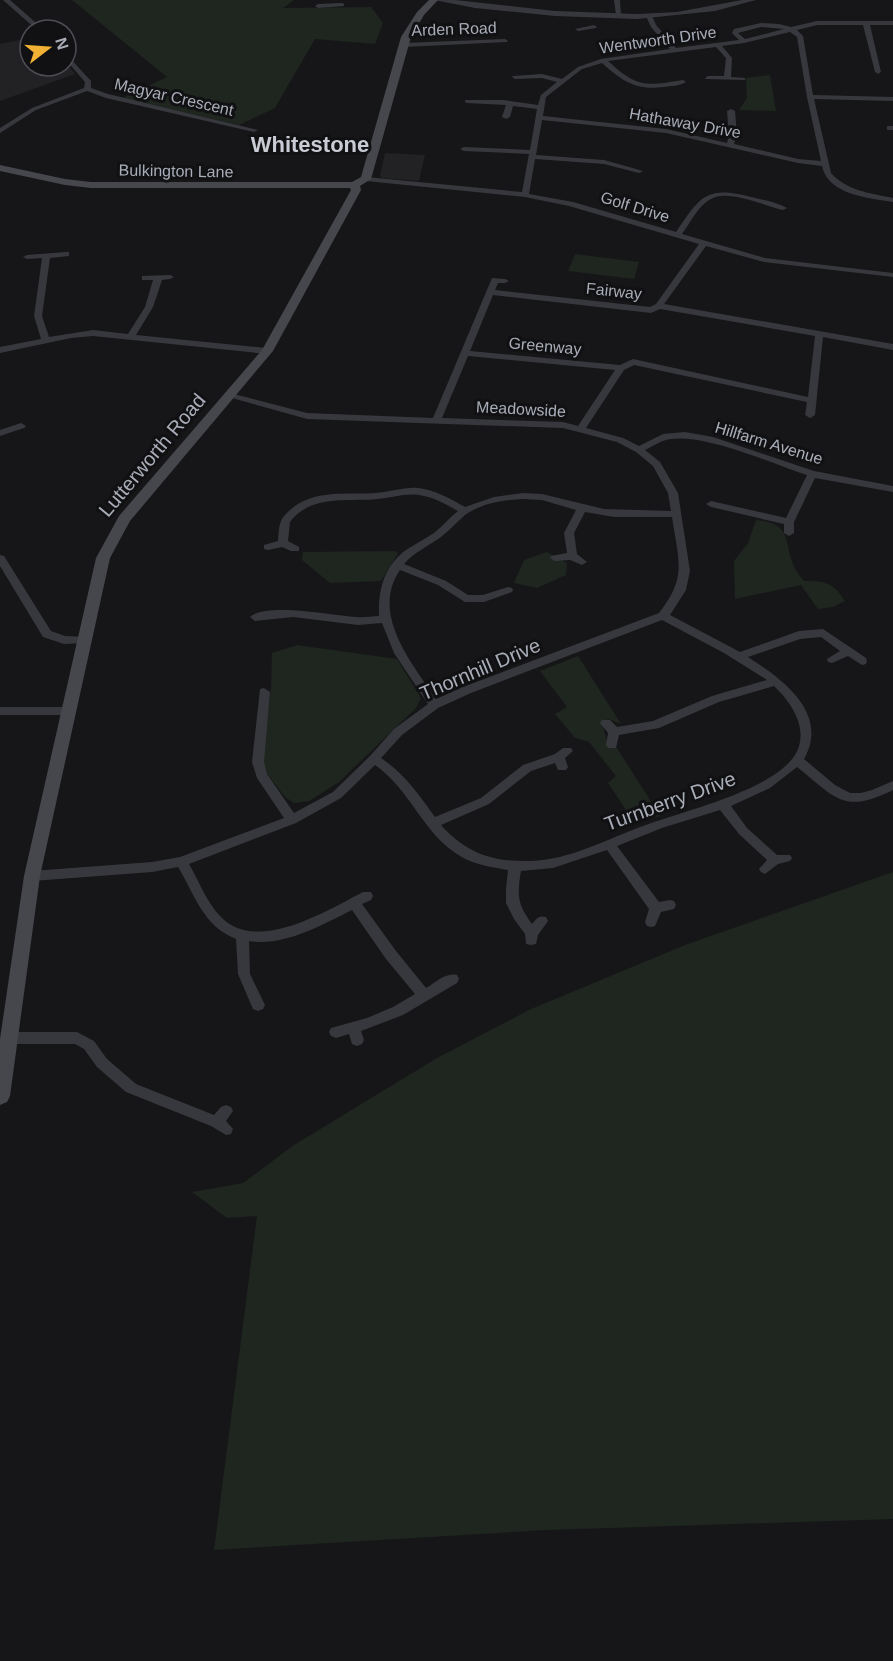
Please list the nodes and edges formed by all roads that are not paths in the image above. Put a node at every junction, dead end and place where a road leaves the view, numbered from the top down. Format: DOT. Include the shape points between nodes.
graph roads {
  1 [pos="6,0"];
  2 [pos="436,0"];
  3 [pos="617,0"];
  4 [pos="752,0"];
  5 [pos="331,3"];
  6 [pos="342,5"];
  7 [pos="318,6"];
  8 [pos="583,14"];
  9 [pos="619,15"];
  10 [pos="649,16"];
  11 [pos="27,18"];
  12 [pos="866,23"];
  13 [pos="893,23"];
  14 [pos="594,27"];
  15 [pos="790,29"];
  16 [pos="506,41"];
  17 [pos="744,41"];
  18 [pos="404,45"];
  19 [pos="718,45"];
  20 [pos="675,50"];
  21 [pos="603,60"];
  22 [pos="78,70"];
  23 [pos="878,72"];
  24 [pos="514,77"];
  25 [pos="708,78"];
  26 [pos="727,78"];
  27 [pos="743,79"];
  28 [pos="563,81"];
  29 [pos="682,82"];
  30 [pos="87,88"];
  31 [pos="810,97"];
  32 [pos="893,99"];
  33 [pos="467,101"];
  34 [pos="510,104"];
  35 [pos="541,108"];
  36 [pos="731,111"];
  37 [pos="506,117"];
  38 [pos="539,118"];
  39 [pos="254,130"];
  40 [pos="0,131"];
  41 [pos="730,144"];
  42 [pos="464,149"];
  43 [pos="532,155"];
  44 [pos="825,164"];
  45 [pos="0,168"];
  46 [pos="642,172"];
  47 [pos="360,182"];
  48 [pos="525,195"];
  49 [pos="893,200"];
  50 [pos="783,208"];
  51 [pos="676,236"];
  52 [pos="704,244"];
  53 [pos="66,254"];
  54 [pos="46,256"];
  55 [pos="27,257"];
  56 [pos="893,275"];
  57 [pos="145,278"];
  58 [pos="158,278"];
  59 [pos="170,278"];
  60 [pos="505,281"];
  61 [pos="490,292"];
  62 [pos="659,306"];
  63 [pos="131,336"];
  64 [pos="819,336"];
  65 [pos="46,340"];
  66 [pos="893,347"];
  67 [pos="0,350"];
  68 [pos="267,351"];
  69 [pos="466,353"];
  70 [pos="621,368"];
  71 [pos="230,396"];
  72 [pos="811,400"];
  73 [pos="810,415"];
  74 [pos="438,420"];
  75 [pos="21,426"];
  76 [pos="581,429"];
  77 [pos="0,433"];
  78 [pos="639,450"];
  79 [pos="812,474"];
  80 [pos="893,489"];
  81 [pos="711,504"];
  82 [pos="582,508"];
  83 [pos="465,511"];
  84 [pos="676,514"];
  85 [pos="283,543"];
  86 [pos="268,547"];
  87 [pos="295,549"];
  88 [pos="572,556"];
  89 [pos="0,558"];
  90 [pos="555,558"];
  91 [pos="582,562"];
  92 [pos="398,565"];
  93 [pos="489,584"];
  94 [pos="508,590"];
  95 [pos="497,594"];
  96 [pos="663,616"];
  97 [pos="255,617"];
  98 [pos="384,619"];
  99 [pos="83,640"];
  100 [pos="849,651"];
  101 [pos="737,657"];
  102 [pos="832,659"];
  103 [pos="862,661"];
  104 [pos="774,681"];
  105 [pos="264,692"];
  106 [pos="434,705"];
  107 [pos="0,711"];
  108 [pos="67,711"];
  109 [pos="612,745"];
  110 [pos="562,758"];
  111 [pos="374,759"];
  112 [pos="798,760"];
  113 [pos="893,785"];
  114 [pos="723,805"];
  115 [pos="292,820"];
  116 [pos="433,823"];
  117 [pos="609,844"];
  118 [pos="181,862"];
  119 [pos="515,867"];
  120 [pos="765,869"];
  121 [pos="32,876"];
  122 [pos="368,896"];
  123 [pos="354,903"];
  124 [pos="670,905"];
  125 [pos="656,908"];
  126 [pos="543,921"];
  127 [pos="651,922"];
  128 [pos="242,937"];
  129 [pos="452,979"];
  130 [pos="423,994"];
  131 [pos="258,1005"];
  132 [pos="336,1032"];
  133 [pos="10,1038"];
  134 [pos="0,1096"];
  135 [pos="223,1121"];
  1 -- 11 [label="street"];
  2 -- 8 [label="street" via="518,11"];
  2 -- 18 [label="main road, Lutterworth Road" via="416,21"];
  3 -- 9 [label="street"];
  4 -- 10 [label="street"];
  5 -- 6 [label="street"];
  5 -- 7 [label="street"];
  8 -- 9 [label="street"];
  8 -- 14 [label="street" via="581,29"];
  9 -- 10 [label="street"];
  10 -- 20 [label="street"];
  12 -- 13 [label="street, Wentworth Drive"];
  12 -- 15 [label="street, Wentworth Drive" via="817,23"];
  12 -- 23 [label="street"];
  15 -- 17 [label="street, Wentworth Drive"];
  15 -- 17 [label="street, Wentworth Drive" via="771,26 736,30"];
  15 -- 31 [label="street" via="800,36"];
  16 -- 18 [label="street, Arden Road"];
  17 -- 19 [label="street, Wentworth Drive"];
  18 -- 47 [label="main road, Lutterworth Road"];
  19 -- 20 [label="street, Wentworth Drive"];
  19 -- 26 [label="street" via="729,58"];
  20 -- 21 [label="street, Wentworth Drive"];
  21 -- 28 [label="street, Wentworth Drive" via="580,68"];
  21 -- 29 [label="street" via="634,85 668,87"];
  22 -- 30 [label="street, Magyar Crescent" via="88,82"];
  24 -- 28 [label="street" via="542,76"];
  25 -- 26 [label="street"];
  26 -- 27 [label="street"];
  28 -- 35 [label="street, Wentworth Drive" via="543,96"];
  30 -- 39 [label="street, Magyar Crescent" via="106,96"];
  30 -- 40 [label="street, Magyar Crescent" via="34,109"];
  31 -- 32 [label="street"];
  31 -- 44 [label="street"];
  33 -- 34 [label="street"];
  34 -- 35 [label="street"];
  34 -- 37 [label="street"];
  35 -- 38 [label="street, Wentworth Drive"];
  36 -- 41 [label="street"];
  38 -- 41 [label="street, Hathaway Drive" via="641,127"];
  38 -- 43 [label="street, Wentworth Drive"];
  41 -- 44 [label="street, Hathaway Drive"];
  42 -- 43 [label="street"];
  43 -- 46 [label="street" via="604,162"];
  43 -- 48 [label="street, Wentworth Drive"];
  44 -- 49 [label="street" via="831,180 841,186"];
  45 -- 47 [label="main road, Bulkington Lane" via="90,184"];
  47 -- 48 [label="street, Golf Drive"];
  47 -- 68 [label="main road, Lutterworth Road"];
  48 -- 51 [label="street, Golf Drive" via="570,204"];
  50 -- 51 [label="street" via="773,202 715,195 703,202"];
  51 -- 52 [label="street, Golf Drive"];
  52 -- 56 [label="street, Golf Drive" via="764,260"];
  52 -- 62 [label="street, Fairway"];
  53 -- 54 [label="street"];
  54 -- 55 [label="street"];
  54 -- 65 [label="street" via="38,316"];
  57 -- 58 [label="street"];
  58 -- 59 [label="street"];
  58 -- 63 [label="street" via="149,307"];
  60 -- 61 [label="street" via="495,280"];
  61 -- 62 [label="street, Fairway" via="645,310"];
  61 -- 69 [label="street"];
  62 -- 64 [label="street"];
  63 -- 65 [label="street" via="83,333"];
  63 -- 68 [label="street"];
  64 -- 66 [label="street"];
  64 -- 72 [label="street"];
  65 -- 67 [label="street"];
  68 -- 71 [label="main road, Lutterworth Road"];
  69 -- 70 [label="street, Greenway"];
  69 -- 74 [label="street"];
  70 -- 72 [label="street" via="638,362"];
  70 -- 76 [label="street, Meadowside"];
  71 -- 74 [label="street, Meadowside" via="307,416"];
  71 -- 99 [label="main road, Lutterworth Road" via="124,519 110,541"];
  72 -- 73 [label="street"];
  74 -- 76 [label="street, Meadowside"];
  75 -- 77 [label="street"];
  76 -- 78 [label="street"];
  78 -- 79 [label="street, Hillfarm Avenue" via="666,436 685,435 710,439"];
  78 -- 84 [label="street" via="657,464 673,493"];
  79 -- 80 [label="street, Hillfarm Avenue"];
  79 -- 81 [label="street" via="789,527"];
  82 -- 83 [label="street" via="559,500 526,496 490,501"];
  82 -- 84 [label="street" via="607,513"];
  82 -- 88 [label="street" via="569,533"];
  83 -- 85 [label="street" via="436,495 416,491 326,497 305,504 288,517"];
  83 -- 92 [label="street"];
  84 -- 96 [label="street" via="684,581"];
  85 -- 86 [label="street"];
  85 -- 87 [label="street"];
  88 -- 90 [label="street"];
  88 -- 91 [label="street"];
  89 -- 99 [label="street" via="47,634"];
  92 -- 95 [label="street" via="442,583 465,598"];
  92 -- 98 [label="street" via="384,586"];
  93 -- 95 [label="street"];
  94 -- 95 [label="street"];
  96 -- 101 [label="street"];
  96 -- 106 [label="street, Thornhill Drive"];
  97 -- 98 [label="street" via="268,620 293,613 358,621"];
  98 -- 106 [label="street"];
  99 -- 108 [label="main road, Lutterworth Road"];
  100 -- 101 [label="street" via="828,635 807,633"];
  100 -- 102 [label="street"];
  100 -- 103 [label="street"];
  101 -- 104 [label="street"];
  104 -- 109 [label="street" via="716,699 655,725 610,728"];
  104 -- 112 [label="street" via="794,700 805,725 805,743"];
  105 -- 115 [label="street" via="258,762 261,775"];
  106 -- 111 [label="street, Thornhill Drive" via="398,732"];
  107 -- 108 [label="street"];
  108 -- 121 [label="main road, Lutterworth Road"];
  110 -- 116 [label="street" via="526,768 485,801"];
  111 -- 115 [label="street, Thornhill Drive" via="337,795"];
  111 -- 116 [label="street, Turnberry Drive" via="401,778"];
  112 -- 113 [label="street" via="840,797 861,798"];
  112 -- 114 [label="street, Turnberry Drive" via="761,787"];
  114 -- 117 [label="street, Turnberry Drive"];
  114 -- 120 [label="street" via="743,831 780,859"];
  115 -- 118 [label="street, Thornhill Drive"];
  116 -- 119 [label="street, Turnberry Drive" via="452,846 488,862"];
  117 -- 119 [label="street, Turnberry Drive" via="556,864"];
  117 -- 125 [label="street"];
  118 -- 121 [label="street, Thornhill Drive"];
  118 -- 128 [label="street" via="219,924"];
  119 -- 126 [label="street" via="512,907 531,937"];
  121 -- 133 [label="main road, Lutterworth Road"];
  122 -- 123 [label="street"];
  123 -- 128 [label="street" via="286,933 267,938"];
  123 -- 130 [label="street"];
  124 -- 125 [label="street"];
  125 -- 127 [label="street"];
  128 -- 131 [label="street" via="244,974"];
  129 -- 130 [label="street"];
  130 -- 132 [label="street" via="355,1034"];
  133 -- 134 [label="main road, Lutterworth Road"];
  133 -- 135 [label="street" via="83,1040 131,1088"];
}
